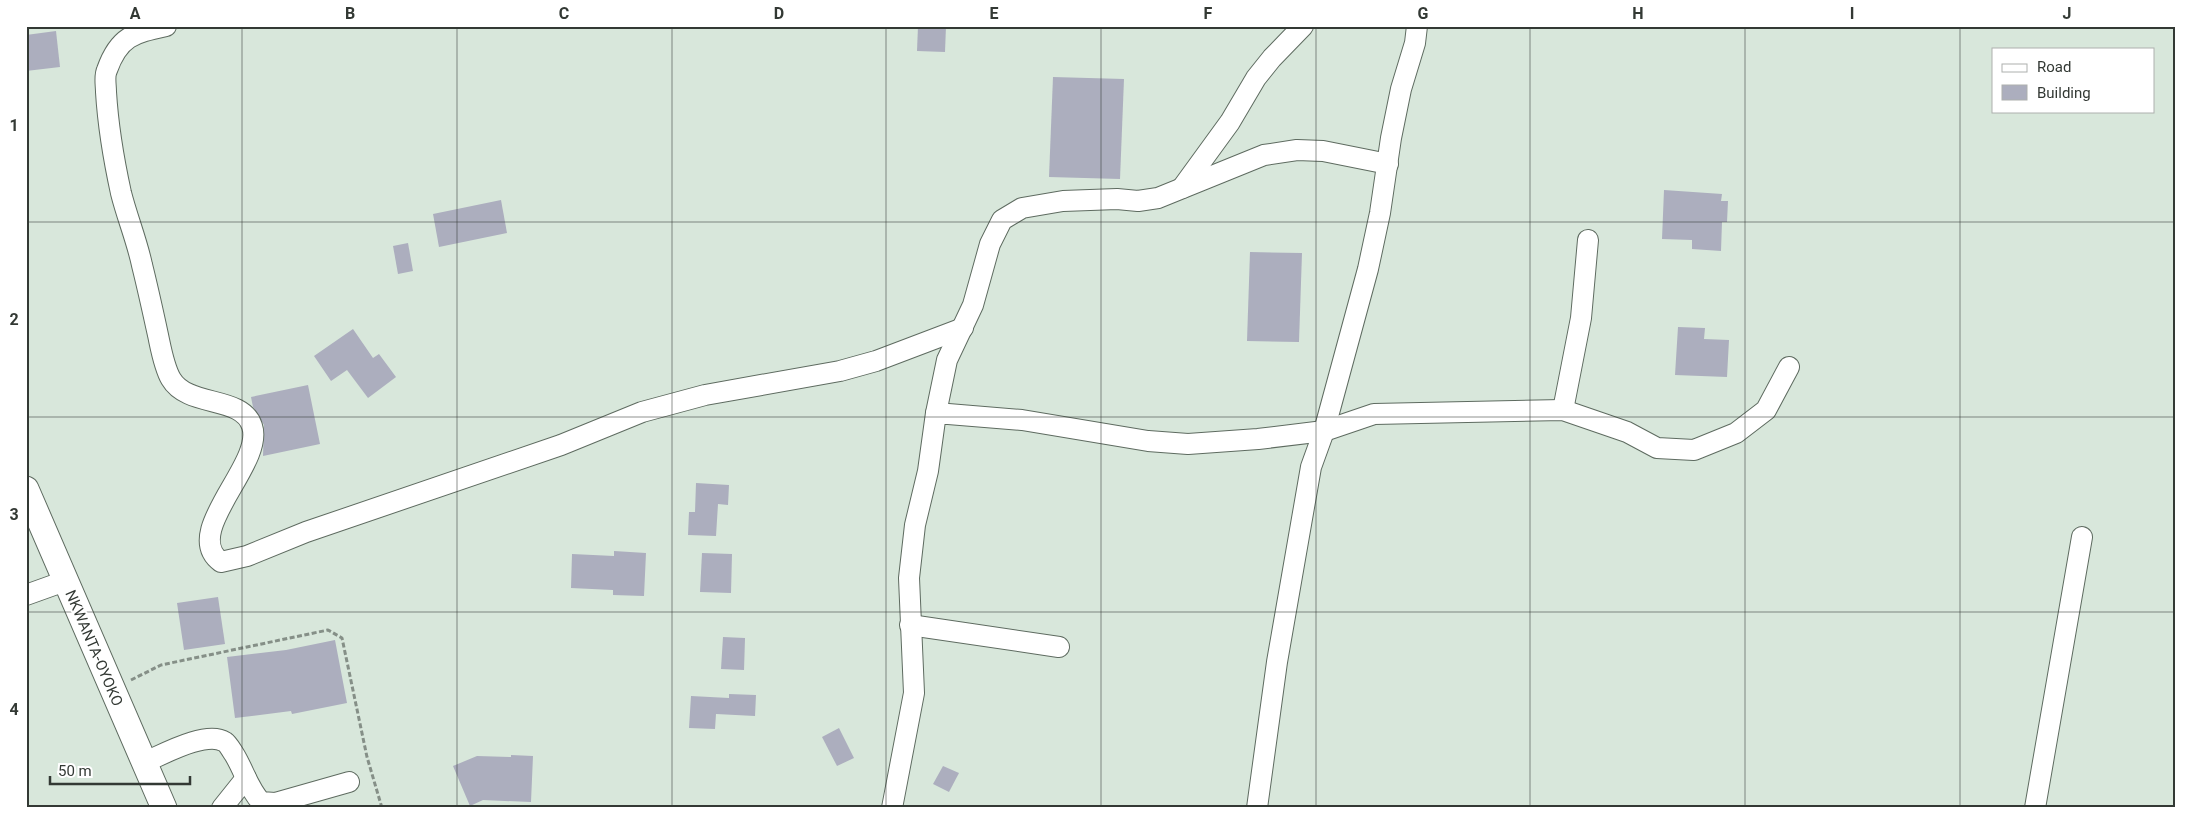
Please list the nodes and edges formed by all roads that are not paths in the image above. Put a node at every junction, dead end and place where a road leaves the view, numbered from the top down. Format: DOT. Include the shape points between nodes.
graph roads {
  1 [pos="166,26"];
  2 [pos="1303,26"];
  3 [pos="1417,26"];
  4 [pos="1388,164"];
  5 [pos="1182,188"];
  6 [pos="1588,240"];
  7 [pos="963,328"];
  8 [pos="1789,367"];
  9 [pos="1563,410"];
  10 [pos="936,413"];
  11 [pos="1324,431"];
  12 [pos="26,489"];
  13 [pos="2082,537"];
  14 [pos="65,581"];
  15 [pos="26,595"];
  16 [pos="910,625"];
  17 [pos="1059,648"];
  18 [pos="143,763"];
  19 [pos="246,778"];
  20 [pos="349,782"];
  21 [pos="164,808"];
  22 [pos="222,808"];
  23 [pos="892,808"];
  24 [pos="1257,808"];
  25 [pos="2035,808"];
  1 -- 7 [label="street" via="135,33 116,50 106,72 107,106 121,193 170,377 186,393 234,407 247,415 252,425 255,438 250,454 213,523 210,548 221,562 247,556 306,532 561,445 642,412 704,395 840,372"];
  2 -- 5 [label="street" via="1261,72 1230,122"];
  3 -- 4 [label="street" via="1401,89"];
  4 -- 5 [label="street" via="1324,151 1297,150 1264,155"];
  4 -- 11 [label="street" via="1368,269"];
  5 -- 7 [label="street" via="1158,198 1138,201 1063,201 1022,208 1002,220 990,244"];
  6 -- 9 [label="street" via="1581,318"];
  7 -- 10 [label="street" via="947,360"];
  8 -- 9 [label="street" via="1766,410 1736,433 1694,450 1657,448 1627,432"];
  9 -- 11 [label="street" via="1374,414"];
  10 -- 11 [label="street" via="1022,420 1148,442 1188,444"];
  10 -- 16 [label="street" via="928,471 915,525 909,578"];
  11 -- 24 [label="street" via="1310,467 1277,662"];
  12 -- 14 [label="street, NKWANTA-OYOKO"];
  13 -- 25 [label="street"];
  14 -- 15 [label="street"];
  14 -- 18 [label="street, NKWANTA-OYOKO"];
  16 -- 17 [label="street"];
  16 -- 23 [label="street" via="914,693"];
  18 -- 19 [label="street" via="192,742 215,739 226,743"];
  18 -- 21 [label="street, NKWANTA-OYOKO"];
  19 -- 20 [label="street" via="261,802 275,803"];
  19 -- 22 [label="street"];
}
